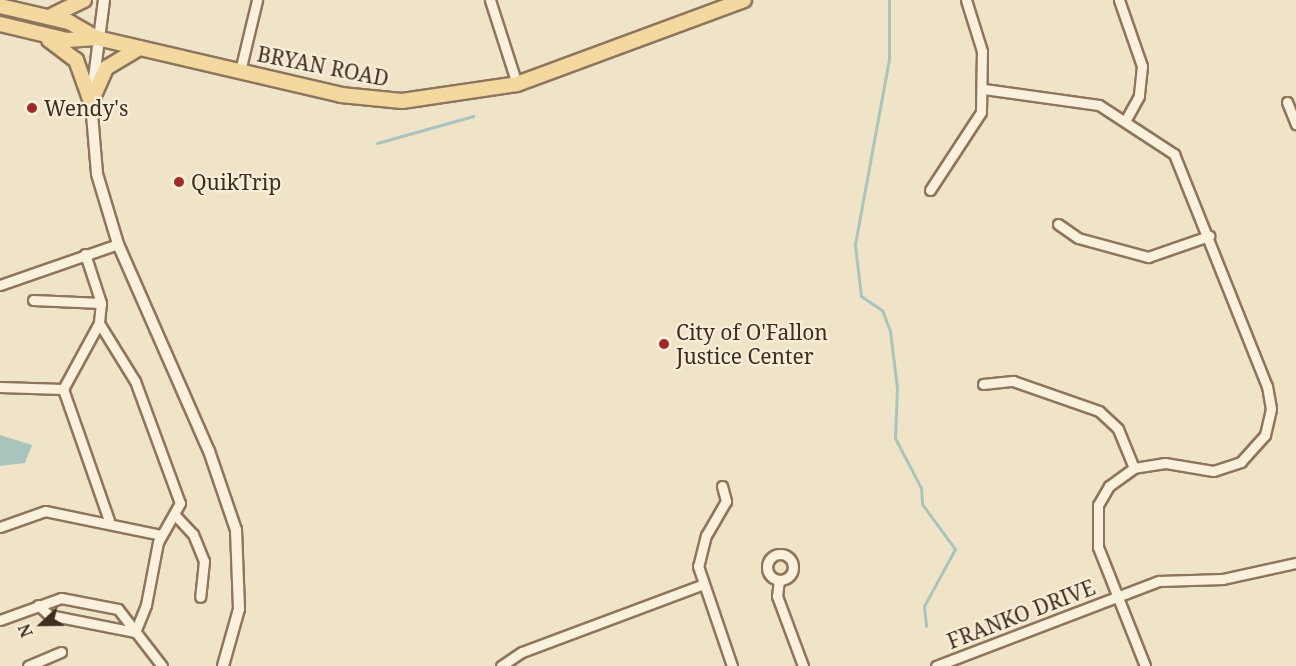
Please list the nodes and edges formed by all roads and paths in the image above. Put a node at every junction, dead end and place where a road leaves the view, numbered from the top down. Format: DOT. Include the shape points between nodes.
graph roads {
  1 [pos="84,0"];
  2 [pos="104,0"];
  3 [pos="257,0"];
  4 [pos="490,0"];
  5 [pos="744,0"];
  6 [pos="966,0"];
  7 [pos="1119,0"];
  8 [pos="0,6"];
  9 [pos="49,17"];
  10 [pos="0,24"];
  11 [pos="38,33"];
  12 [pos="97,38"];
  13 [pos="140,48"];
  14 [pos="240,71"];
  15 [pos="517,84"];
  16 [pos="984,88"];
  17 [pos="91,102"];
  18 [pos="1287,102"];
  19 [pos="1126,119"];
  20 [pos="1296,124"];
  21 [pos="930,190"];
  22 [pos="1058,224"];
  23 [pos="1209,236"];
  24 [pos="118,244"];
  25 [pos="85,254"];
  26 [pos="0,285"];
  27 [pos="33,300"];
  28 [pos="101,303"];
  29 [pos="99,323"];
  30 [pos="983,384"];
  31 [pos="0,387"];
  32 [pos="63,388"];
  33 [pos="1134,468"];
  34 [pos="722,486"];
  35 [pos="175,515"];
  36 [pos="109,520"];
  37 [pos="0,527"];
  38 [pos="161,536"];
  39 [pos="1296,563"];
  40 [pos="778,580"];
  41 [pos="701,585"];
  42 [pos="200,597"];
  43 [pos="1118,597"];
  44 [pos="38,605"];
  45 [pos="0,620"];
  46 [pos="135,632"];
  47 [pos="61,652"];
  48 [pos="28,666"];
  49 [pos="162,666"];
  50 [pos="223,666"];
  51 [pos="501,666"];
  52 [pos="732,666"];
  53 [pos="803,666"];
  54 [pos="936,666"];
  55 [pos="1145,666"];
  1 -- 9 [label="main road"];
  2 -- 12 [label="street"];
  3 -- 14 [label="street"];
  4 -- 15 [label="street"];
  5 -- 15 [label="main road, BRYAN ROAD"];
  6 -- 16 [label="street" via="982,51"];
  7 -- 19 [label="street" via="1142,66 1138,96"];
  8 -- 9 [label="main road, BRYAN ROAD"];
  9 -- 12 [label="main road, BRYAN ROAD"];
  10 -- 11 [label="main road, BRYAN ROAD"];
  11 -- 12 [label="main road, BRYAN ROAD"];
  11 -- 17 [label="main road" via="70,53"];
  12 -- 13 [label="main road, BRYAN ROAD"];
  12 -- 17 [label="street"];
  13 -- 14 [label="main road, BRYAN ROAD"];
  13 -- 17 [label="main road" via="106,68"];
  14 -- 15 [label="main road, BRYAN ROAD" via="341,95 402,102"];
  16 -- 19 [label="street" via="1081,100"];
  16 -- 21 [label="street" via="981,112"];
  17 -- 24 [label="street" via="98,174"];
  18 -- 20 [label="street"];
  19 -- 23 [label="street" via="1174,154"];
  22 -- 23 [label="street" via="1078,238 1148,257"];
  23 -- 33 [label="street" via="1267,386 1270,419 1259,445 1233,466 1200,471 1165,463"];
  24 -- 25 [label="street"];
  24 -- 50 [label="street" via="208,451 236,530 239,609"];
  25 -- 26 [label="street"];
  25 -- 28 [label="street"];
  27 -- 28 [label="street"];
  28 -- 29 [label="street"];
  29 -- 32 [label="street"];
  29 -- 35 [label="street" via="135,381 179,497"];
  30 -- 33 [label="street" via="1013,381 1100,411 1118,429"];
  31 -- 32 [label="street"];
  32 -- 36 [label="street"];
  33 -- 43 [label="street" via="1109,486 1096,514 1098,547"];
  34 -- 41 [label="street" via="724,506 701,549"];
  35 -- 38 [label="street"];
  35 -- 42 [label="street" via="193,534 204,561"];
  36 -- 37 [label="street" via="45,511"];
  36 -- 38 [label="street"];
  38 -- 46 [label="street"];
  39 -- 43 [label="street, FRANKO DRIVE" via="1223,579 1170,579"];
  40 -- 53 [label="street" via="777,596"];
  41 -- 51 [label="street" via="522,652"];
  41 -- 52 [label="street"];
  43 -- 54 [label="street, FRANKO DRIVE"];
  43 -- 55 [label="street"];
  44 -- 45 [label="street"];
  44 -- 46 [label="street" via="49,615"];
  44 -- 46 [label="street" via="68,598 118,609"];
  46 -- 49 [label="street"];
  47 -- 48 [label="street"];
}
